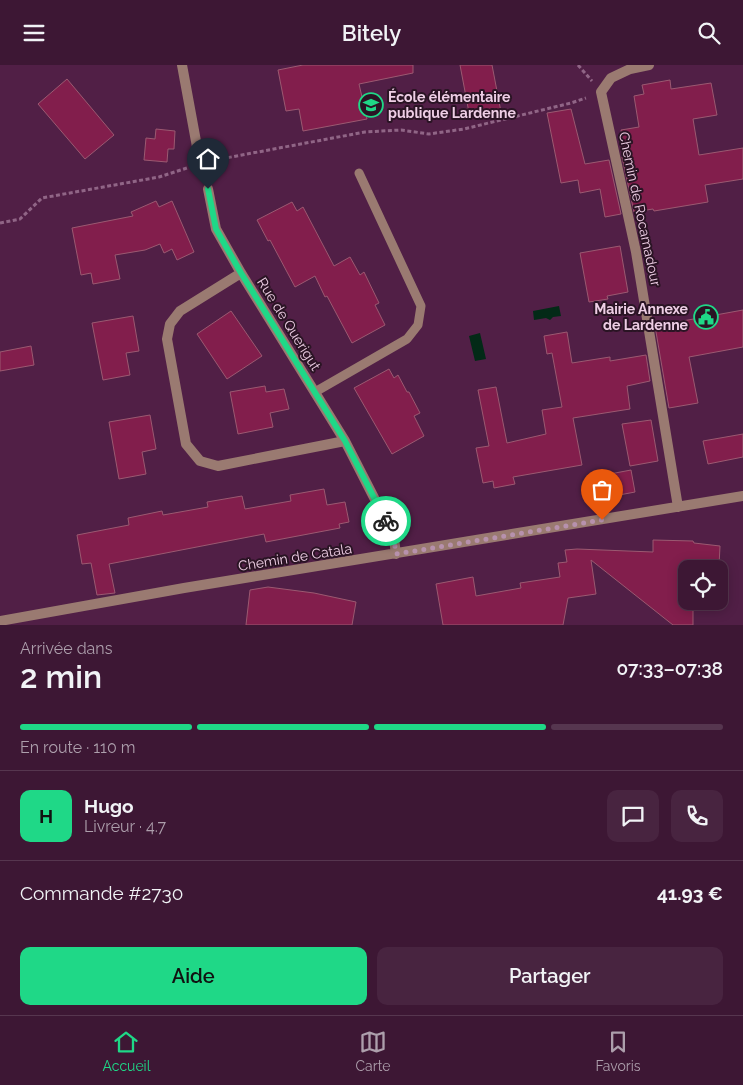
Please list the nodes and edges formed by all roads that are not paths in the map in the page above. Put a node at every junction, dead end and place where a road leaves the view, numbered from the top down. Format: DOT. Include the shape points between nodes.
graph roads {
  1 [pos="182,65"];
  2 [pos="649,65"];
  3 [pos="200,163"];
  4 [pos="359,173"];
  5 [pos="208,189"];
  6 [pos="241,273"];
  7 [pos="315,392"];
  8 [pos="345,441"];
  9 [pos="743,496"];
  10 [pos="678,507"];
  11 [pos="396,554"];
  12 [pos="0,621"];
  1 -- 3 [label="street"];
  2 -- 10 [label="street, Chemin de Rocamadour" via="611,78 601,92 636,252"];
  4 -- 7 [label="lane" via="421,306 418,325 407,339"];
  5 -- 6 [label="street, Rue de Querigut" via="216,229"];
  6 -- 7 [label="street, Rue de Querigut"];
  6 -- 8 [label="street, Rue de Querigut" via="180,311 170,324 167,339 186,444 200,461 218,466"];
  7 -- 8 [label="street, Rue de Querigut"];
  8 -- 11 [label="street, Rue de Querigut" via="387,523"];
  9 -- 10 [label="street, Chemin de Catala"];
  10 -- 11 [label="street, Chemin de Catala"];
  11 -- 12 [label="street, Chemin de Catala"];
}
